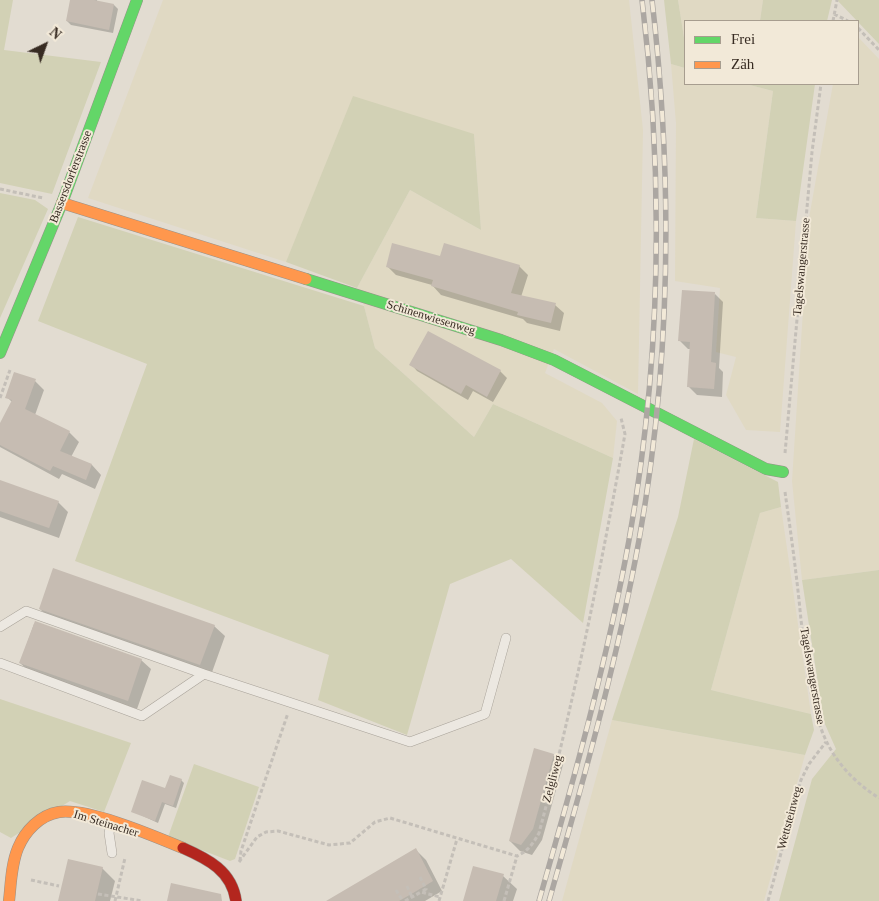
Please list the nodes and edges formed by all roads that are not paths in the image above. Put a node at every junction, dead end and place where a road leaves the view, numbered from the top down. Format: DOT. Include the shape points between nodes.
graph roads {
  1 [pos="137,0"];
  2 [pos="62,203"];
  3 [pos="0,353"];
  4 [pos="783,472"];
  5 [pos="0,627"];
  6 [pos="506,638"];
  7 [pos="0,663"];
  8 [pos="204,674"];
  9 [pos="112,824"];
  10 [pos="112,853"];
  11 [pos="9,901"];
  12 [pos="236,901"];
  1 -- 2 [label="street, Bassersdorferstrasse"];
  2 -- 3 [label="street, Bassersdorferstrasse"];
  2 -- 4 [label="street, Schinenwiesenweg" via="500,340 554,360 766,469"];
  5 -- 8 [label="lane" via="26,611"];
  6 -- 8 [label="lane" via="485,714 410,742"];
  7 -- 8 [label="lane" via="142,716"];
  9 -- 10 [label="lane" via="109,833"];
  9 -- 11 [label="street, Im Steinacher" via="68,812 36,822 25,834 16,853"];
  9 -- 12 [label="street, Im Steinacher" via="212,862 231,882"];
}
